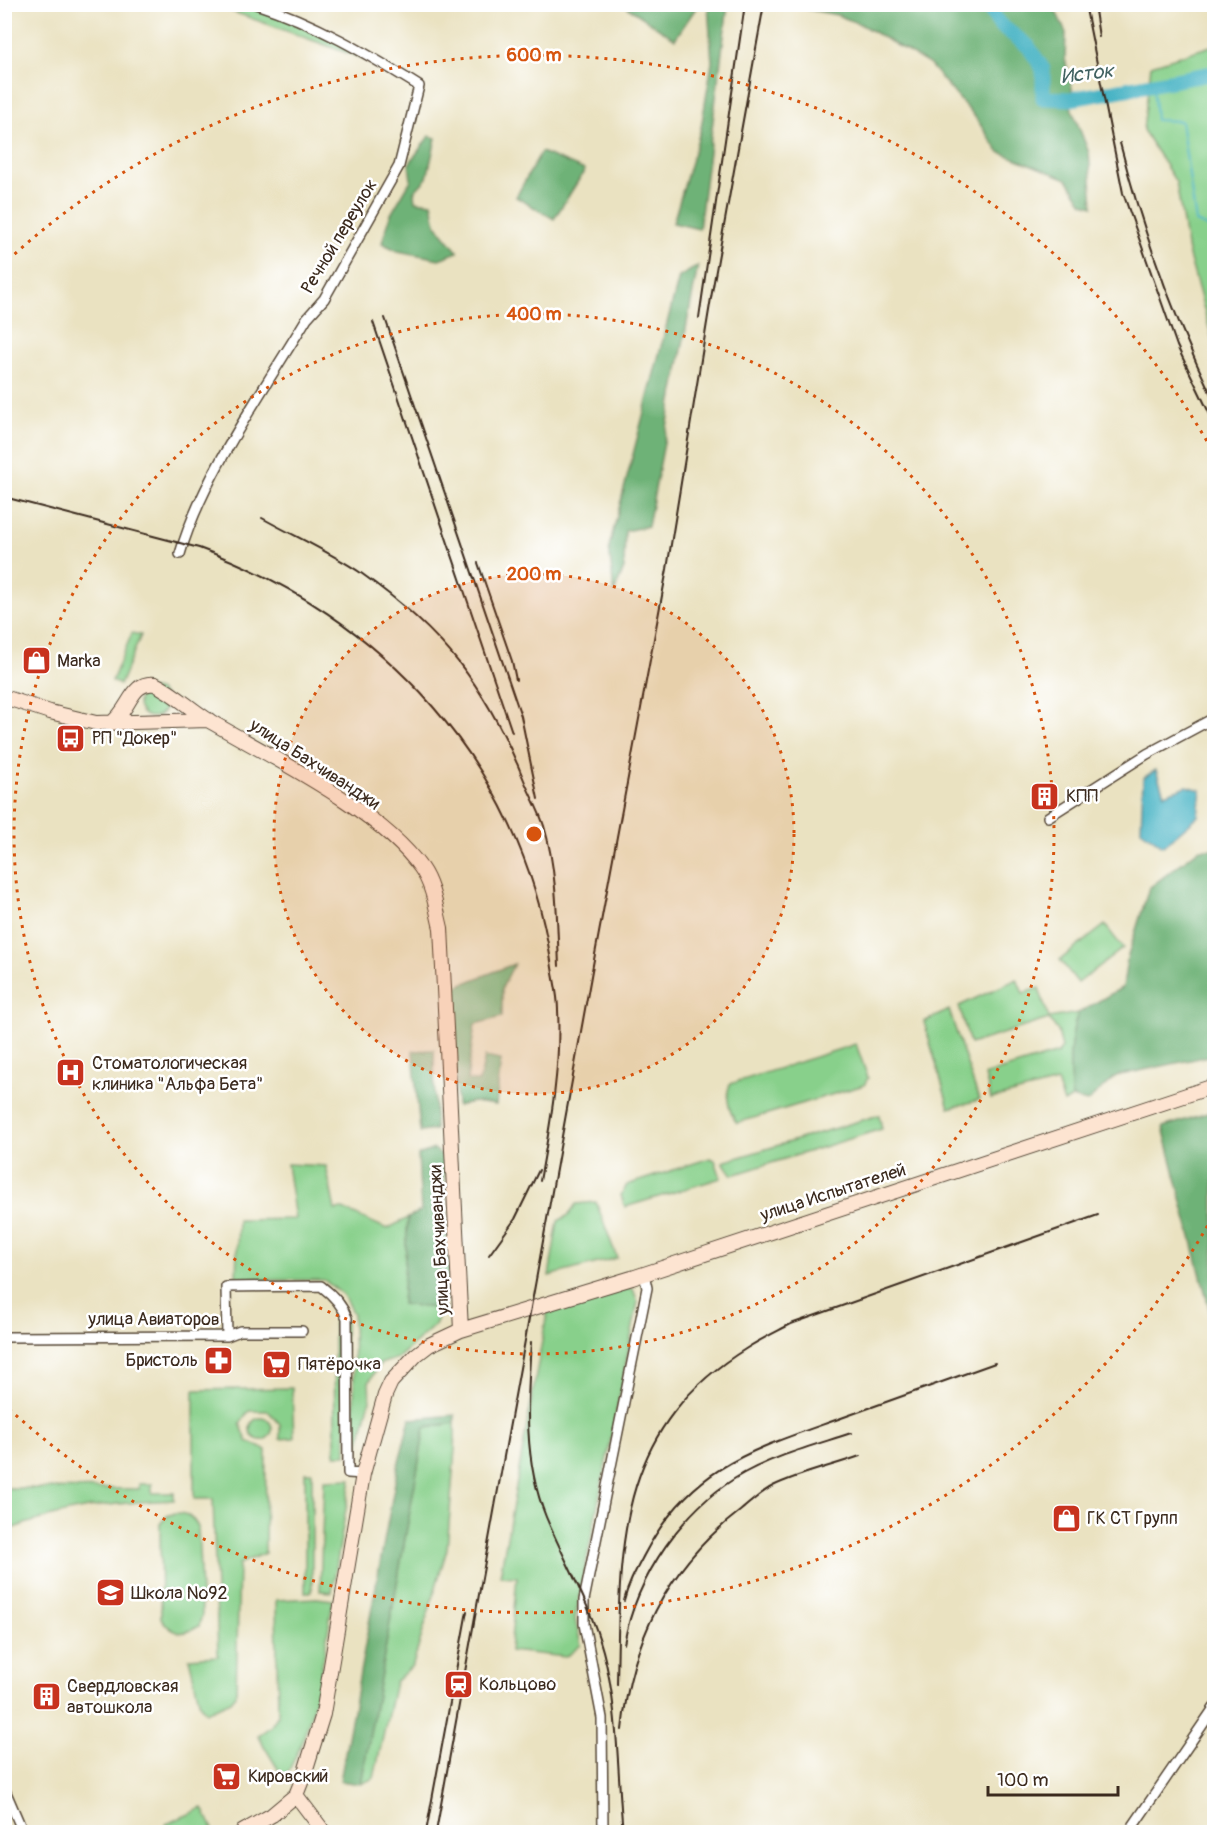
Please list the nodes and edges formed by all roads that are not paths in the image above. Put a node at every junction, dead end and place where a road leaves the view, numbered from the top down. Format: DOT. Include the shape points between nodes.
graph roads {
  1 [pos="256,4"];
  2 [pos="180,554"];
  3 [pos="168,693"];
  4 [pos="4,697"];
  5 [pos="128,705"];
  6 [pos="1215,718"];
  7 [pos="208,720"];
  8 [pos="156,721"];
  9 [pos="141,722"];
  10 [pos="110,724"];
  11 [pos="1048,818"];
  12 [pos="1215,1086"];
  13 [pos="644,1274"];
  14 [pos="461,1330"];
  15 [pos="302,1331"];
  16 [pos="227,1336"];
  17 [pos="4,1337"];
  18 [pos="363,1474"];
  19 [pos="1215,1708"];
  20 [pos="4,1788"];
  21 [pos="296,1795"];
  22 [pos="23,1833"];
  23 [pos="242,1833"];
  24 [pos="324,1833"];
  25 [pos="603,1833"];
  26 [pos="1129,1833"];
  1 -- 2 [label="street, Речной переулок" via="309,23 419,86 399,166 353,252 324,299 307,318 220,463 197,506"];
  3 -- 5 [label="main road, улица Бахчиванджи" via="148,683 137,689"];
  3 -- 7 [label="main road, улица Бахчиванджи"];
  3 -- 8 [label="main road" via="168,712"];
  4 -- 10 [label="main road, улица Бахчиванджи" via="72,718"];
  5 -- 9 [label="main road"];
  5 -- 10 [label="main road, улица Бахчиванджи"];
  6 -- 11 [label="street" via="1147,754"];
  7 -- 8 [label="main road, улица Бахчиванджи"];
  7 -- 14 [label="main road, улица Бахчиванджи" via="358,811 403,846 422,869 441,928"];
  8 -- 9 [label="main road, улица Бахчиванджи"];
  9 -- 10 [label="main road, улица Бахчиванджи"];
  12 -- 13 [label="main road, улица Испытателей"];
  13 -- 14 [label="main road, улица Испытателей"];
  13 -- 25 [label="street" via="647,1288 584,1600 584,1624 602,1718"];
  14 -- 18 [label="main road, улица Бахчиванджи" via="429,1345 391,1382"];
  15 -- 16 [label="street, улица Авиаторов" via="240,1331"];
  16 -- 17 [label="street, улица Авиаторов"];
  16 -- 18 [label="street" via="226,1287 321,1286 331,1293 346,1318 348,1473"];
  18 -- 21 [label="main road, улица Бахчиванджи" via="323,1714"];
  19 -- 26 [label="street"];
  20 -- 22 [label="street"];
  21 -- 23 [label="main road"];
  21 -- 24 [label="main road"];
}
